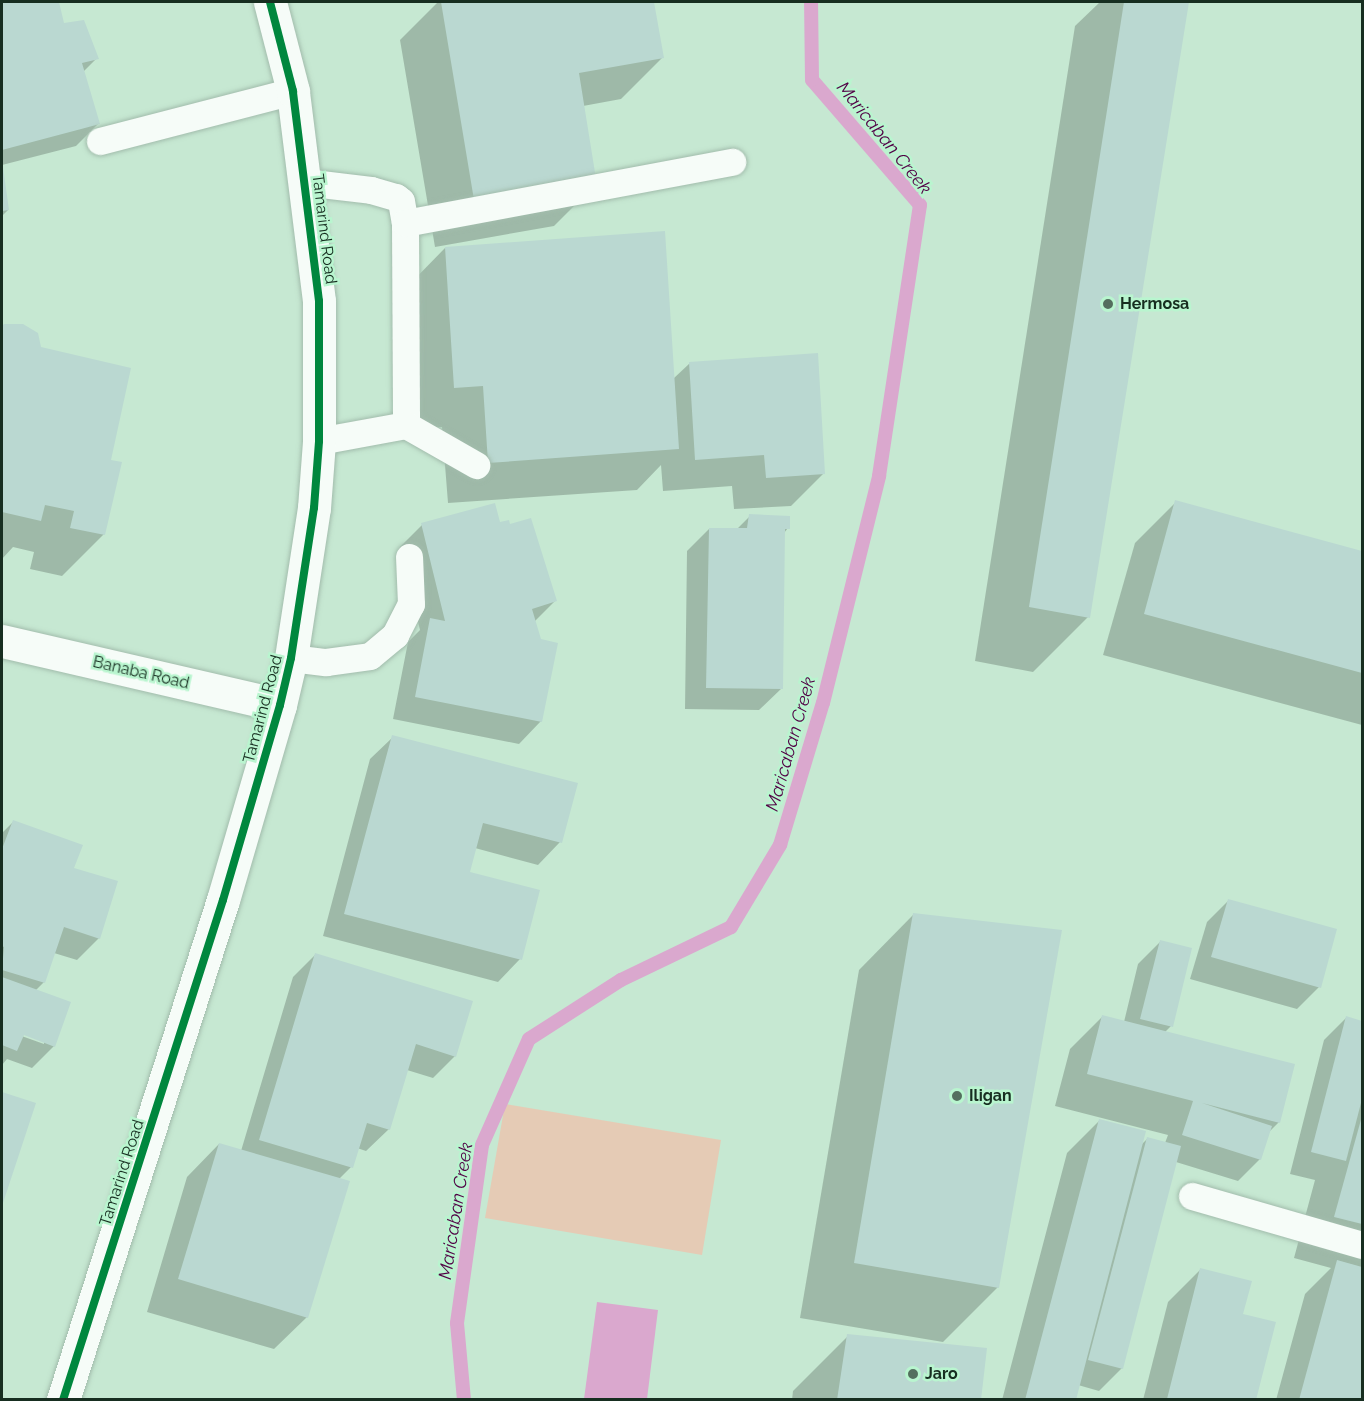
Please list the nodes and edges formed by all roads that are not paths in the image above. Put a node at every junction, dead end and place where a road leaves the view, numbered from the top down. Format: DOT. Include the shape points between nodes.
graph roads {
  1 [pos="270,2"];
  2 [pos="293,91"];
  3 [pos="100,141"];
  4 [pos="732,162"];
  5 [pos="304,182"];
  6 [pos="405,223"];
  7 [pos="406,425"];
  8 [pos="319,441"];
  9 [pos="476,465"];
  10 [pos="409,557"];
  11 [pos="2,641"];
  12 [pos="291,658"];
  13 [pos="280,705"];
  14 [pos="1192,1196"];
  15 [pos="1362,1245"];
  16 [pos="63,1400"];
  1 -- 2 [label="street, Tamarind Road"];
  2 -- 3 [label="lane"];
  2 -- 5 [label="street, Tamarind Road"];
  4 -- 6 [label="lane"];
  5 -- 6 [label="lane" via="396,197 401,201"];
  5 -- 8 [label="street, Tamarind Road" via="319,301"];
  6 -- 7 [label="lane"];
  7 -- 8 [label="lane"];
  7 -- 9 [label="lane"];
  8 -- 12 [label="street, Tamarind Road" via="314,508"];
  10 -- 12 [label="lane" via="411,604 395,635 370,656 326,662"];
  11 -- 13 [label="street, Banaba Road"];
  12 -- 13 [label="street, Tamarind Road"];
  13 -- 16 [label="street, Tamarind Road" via="223,900"];
  14 -- 15 [label="lane"];
}
